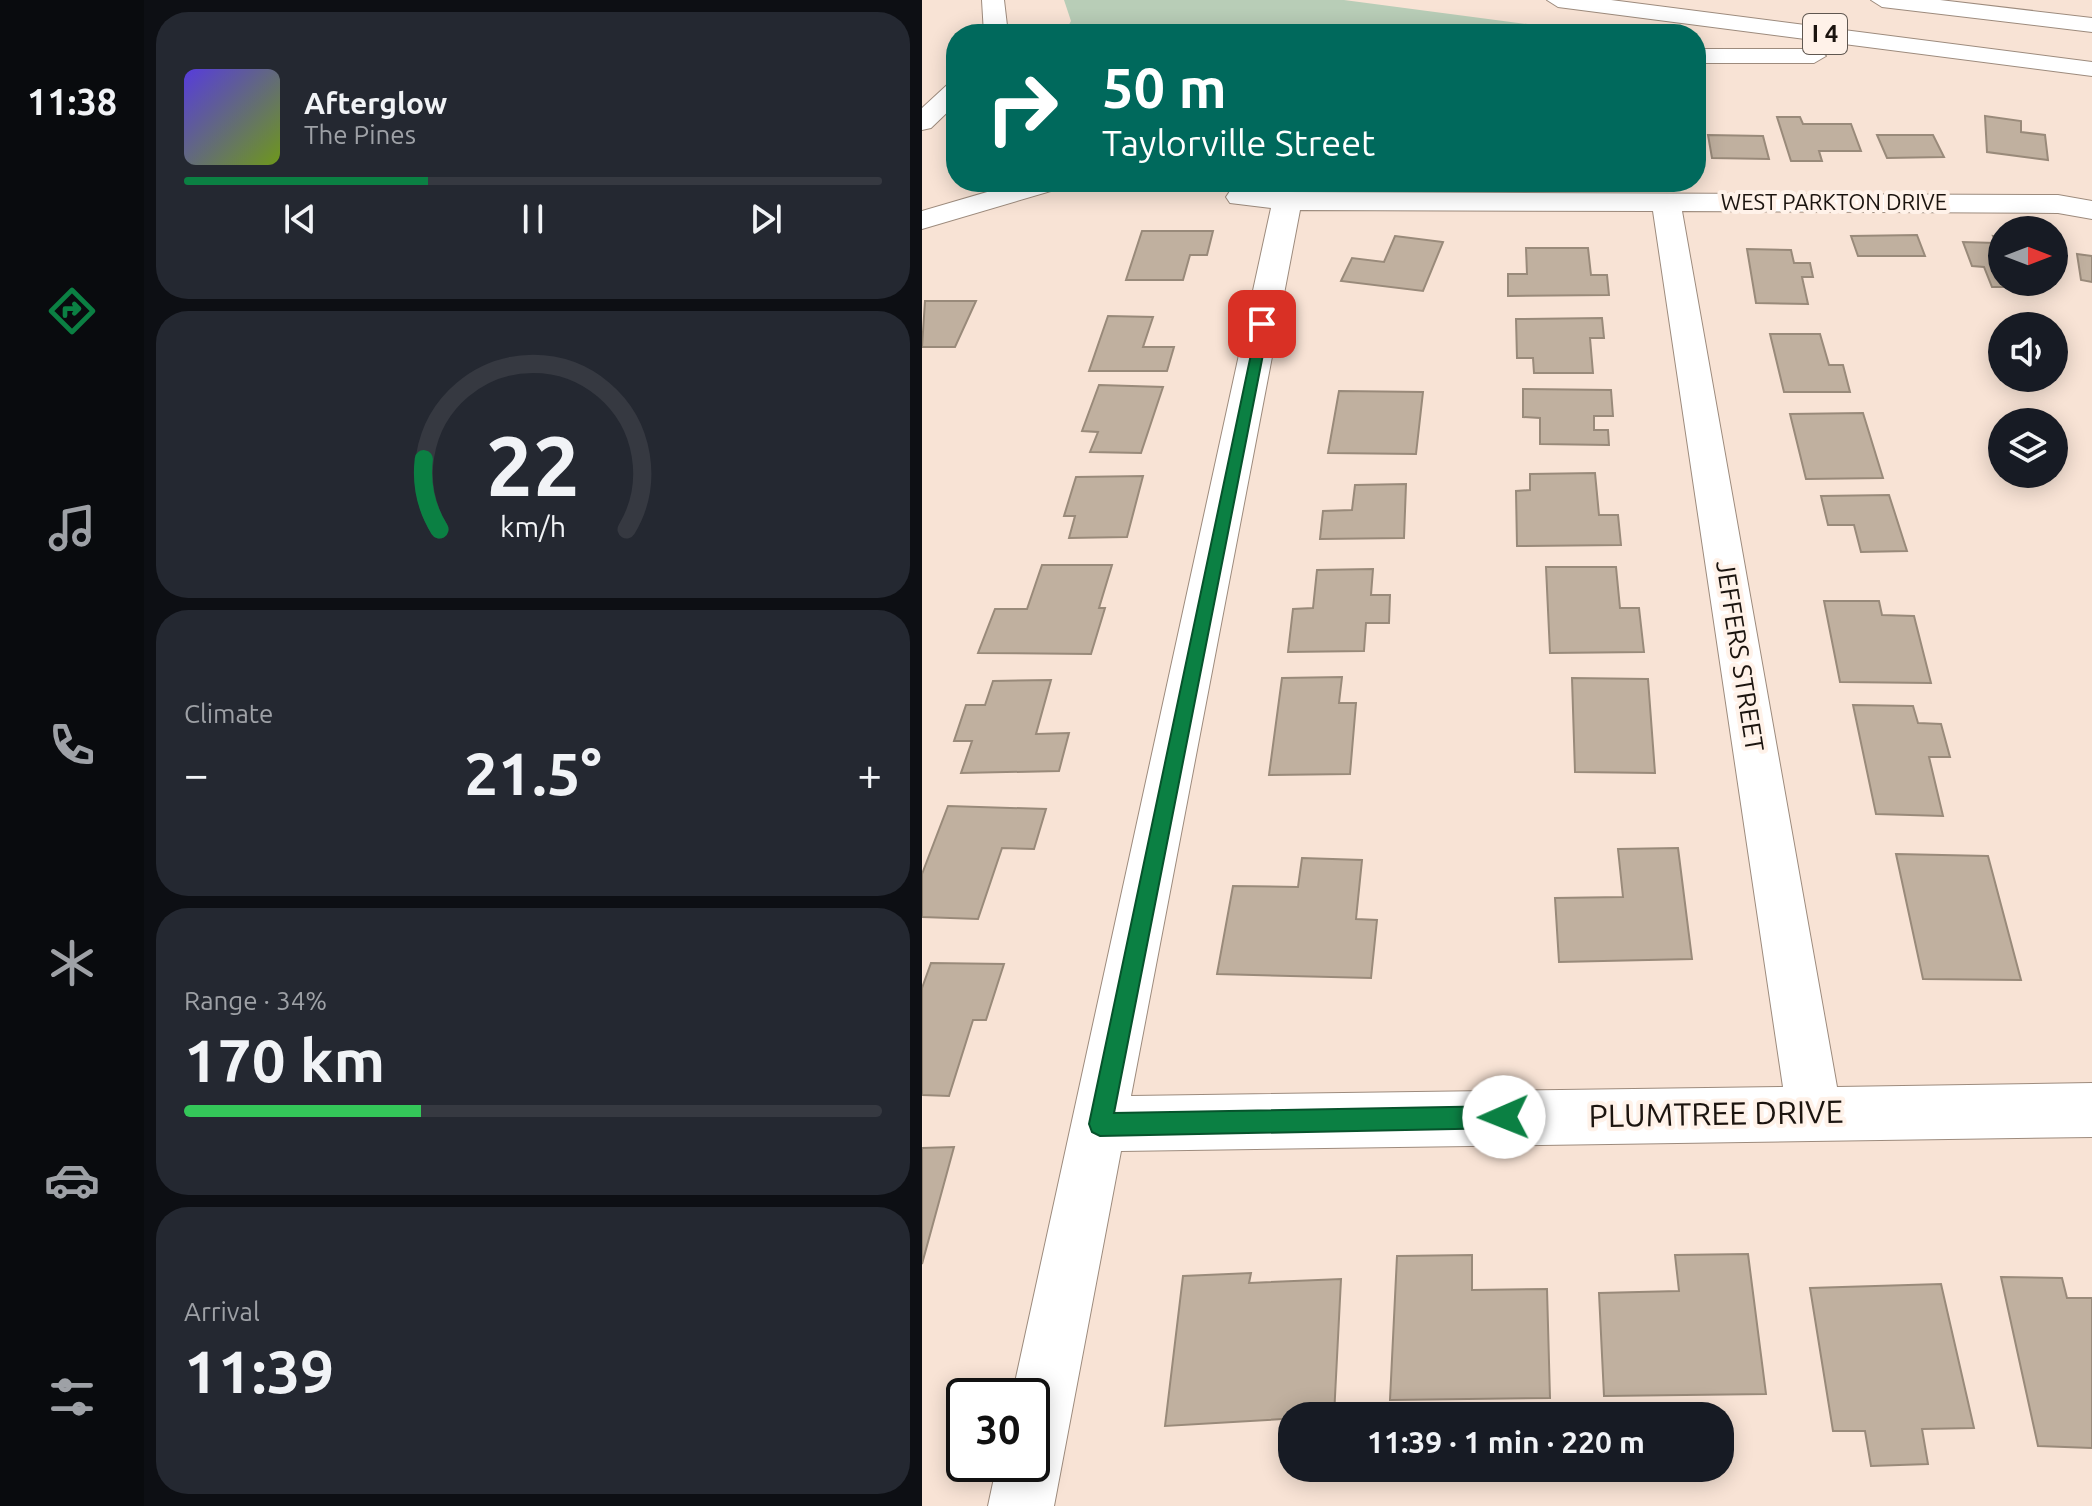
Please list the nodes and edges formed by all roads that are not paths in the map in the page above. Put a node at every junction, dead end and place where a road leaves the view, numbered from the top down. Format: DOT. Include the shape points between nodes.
graph roads {
  1 [pos="993,0"];
  2 [pos="1558,0"];
  3 [pos="1882,0"];
  4 [pos="995,24"];
  5 [pos="2092,25"];
  6 [pos="1706,56"];
  7 [pos="2092,69"];
  8 [pos="946,99"];
  9 [pos="922,122"];
  10 [pos="1017,192"];
  11 [pos="1240,197"];
  12 [pos="1287,201"];
  13 [pos="1666,201"];
  14 [pos="2092,210"];
  15 [pos="922,220"];
  16 [pos="2092,1110"];
  17 [pos="1814,1112"];
  18 [pos="1100,1124"];
  19 [pos="1047,1378"];
  20 [pos="1026,1482"];
  21 [pos="1021,1506"];
  1 -- 4 [label="main road"];
  2 -- 7 [label="main road, I 4"];
  3 -- 5 [label="main road, I 4"];
  6 -- 7 [label="main road" via="1840,56"];
  8 -- 9 [label="main road"];
  10 -- 15 [label="main road"];
  11 -- 12 [label="main road, WEST PARKTON DRIVE"];
  12 -- 13 [label="main road, WEST PARKTON DRIVE"];
  12 -- 18 [label="main road"];
  13 -- 14 [label="main road, WEST PARKTON DRIVE" via="2058,204"];
  13 -- 17 [label="main road, JEFFERS STREET"];
  16 -- 17 [label="main road, PLUMTREE DRIVE"];
  17 -- 18 [label="main road, PLUMTREE DRIVE"];
  18 -- 19 [label="main road"];
  20 -- 21 [label="main road"];
}
